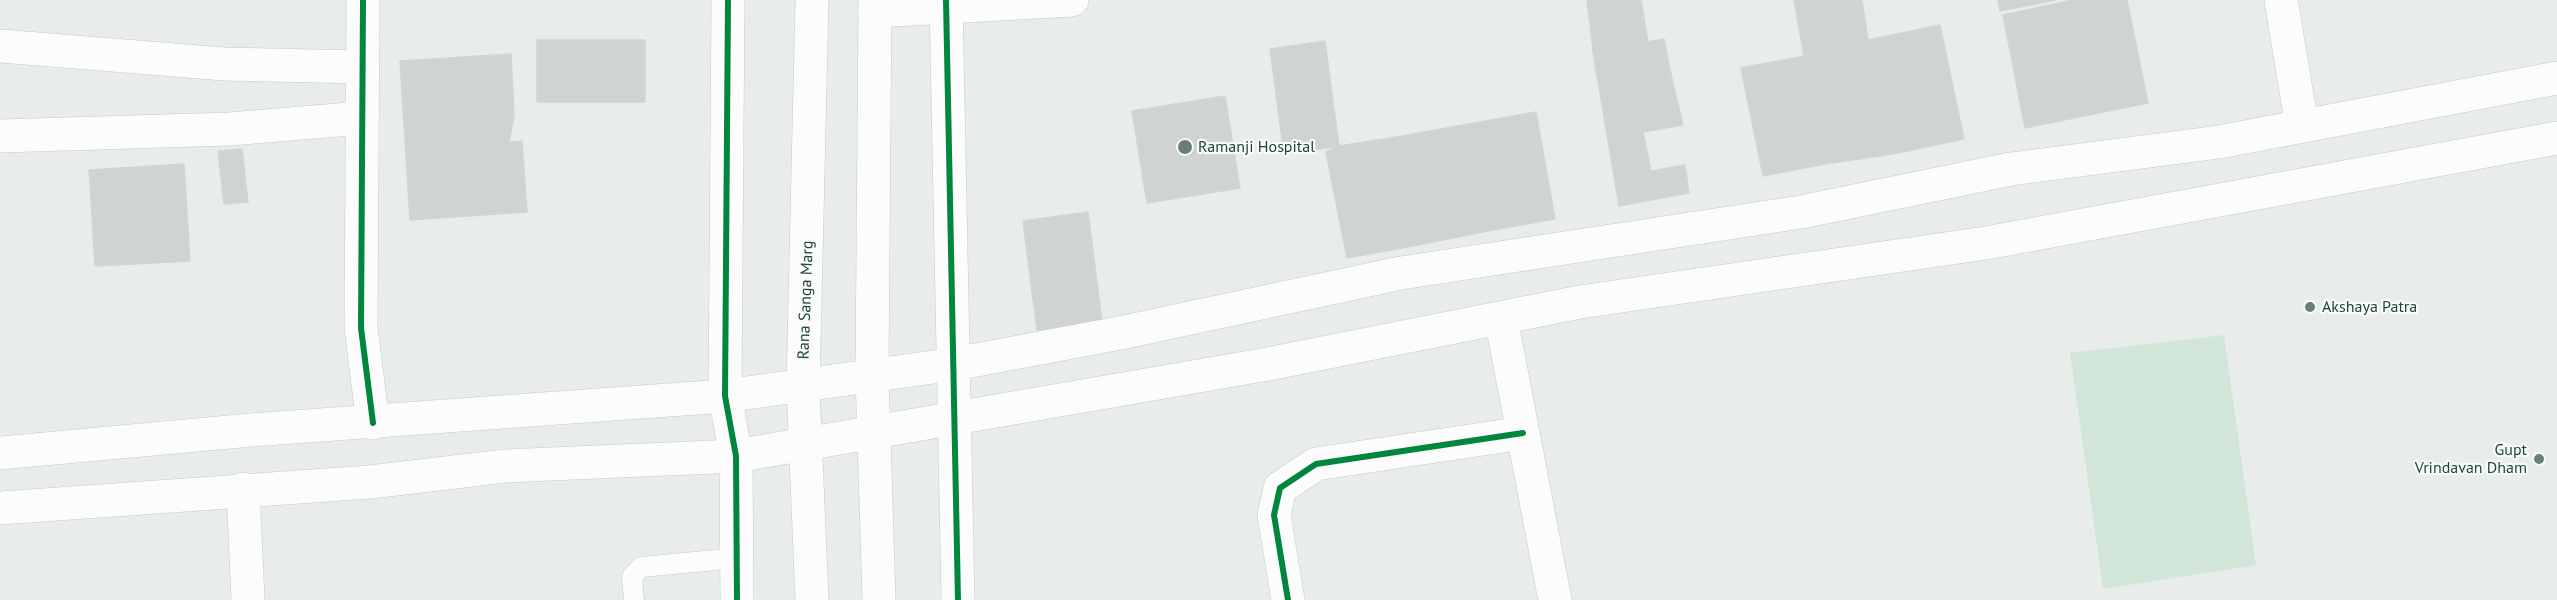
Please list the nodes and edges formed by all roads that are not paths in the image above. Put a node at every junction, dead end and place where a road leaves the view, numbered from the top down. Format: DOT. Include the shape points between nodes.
graph roads {
  1 [pos="363,0"];
  2 [pos="728,0"];
  3 [pos="812,0"];
  4 [pos="1072,0"];
  5 [pos="2281,0"];
  6 [pos="946,4"];
  7 [pos="875,6"];
  8 [pos="0,46"];
  9 [pos="361,67"];
  10 [pos="2557,78"];
  11 [pos="362,118"];
  12 [pos="2302,126"];
  13 [pos="0,136"];
  14 [pos="2557,138"];
  15 [pos="1501,318"];
  16 [pos="955,364"];
  17 [pos="872,374"];
  18 [pos="803,387"];
  19 [pos="725,396"];
  20 [pos="955,417"];
  21 [pos="373,423"];
  22 [pos="873,431"];
  23 [pos="1523,433"];
  24 [pos="806,443"];
  25 [pos="0,453"];
  26 [pos="736,456"];
  27 [pos="243,489"];
  28 [pos="0,508"];
  29 [pos="737,558"];
  30 [pos="248,600"];
  31 [pos="634,600"];
  32 [pos="737,600"];
  33 [pos="812,600"];
  34 [pos="879,600"];
  35 [pos="958,600"];
  36 [pos="1288,600"];
  37 [pos="1555,600"];
  1 -- 9 [label="main road"];
  2 -- 19 [label="main road"];
  3 -- 18 [label="main road, Rana Sanga Marg"];
  4 -- 6 [label="main road"];
  5 -- 12 [label="main road"];
  6 -- 7 [label="main road"];
  6 -- 16 [label="main road"];
  7 -- 17 [label="main road"];
  8 -- 9 [label="main road" via="224,64"];
  9 -- 11 [label="main road"];
  10 -- 12 [label="main road"];
  11 -- 13 [label="main road" via="230,129"];
  11 -- 21 [label="main road" via="361,328"];
  12 -- 16 [label="main road" via="2219,142 2012,169 1801,212 1401,273"];
  14 -- 15 [label="main road" via="1986,243"];
  15 -- 20 [label="main road" via="1268,364"];
  15 -- 23 [label="main road"];
  16 -- 17 [label="main road"];
  16 -- 20 [label="main road"];
  17 -- 18 [label="main road"];
  17 -- 22 [label="main road"];
  18 -- 19 [label="main road"];
  18 -- 24 [label="main road, Rana Sanga Marg"];
  19 -- 21 [label="main road"];
  19 -- 26 [label="main road"];
  20 -- 22 [label="main road"];
  20 -- 35 [label="main road"];
  21 -- 25 [label="main road"];
  22 -- 24 [label="main road"];
  22 -- 34 [label="main road"];
  23 -- 36 [label="main road" via="1316,464 1280,488 1274,515"];
  23 -- 37 [label="main road"];
  24 -- 26 [label="main road"];
  24 -- 33 [label="main road, Rana Sanga Marg"];
  26 -- 27 [label="main road" via="505,466 370,482"];
  26 -- 29 [label="main road"];
  27 -- 28 [label="main road"];
  27 -- 30 [label="main road"];
  29 -- 31 [label="lane" via="641,567 632,577"];
  29 -- 32 [label="main road"];
}
